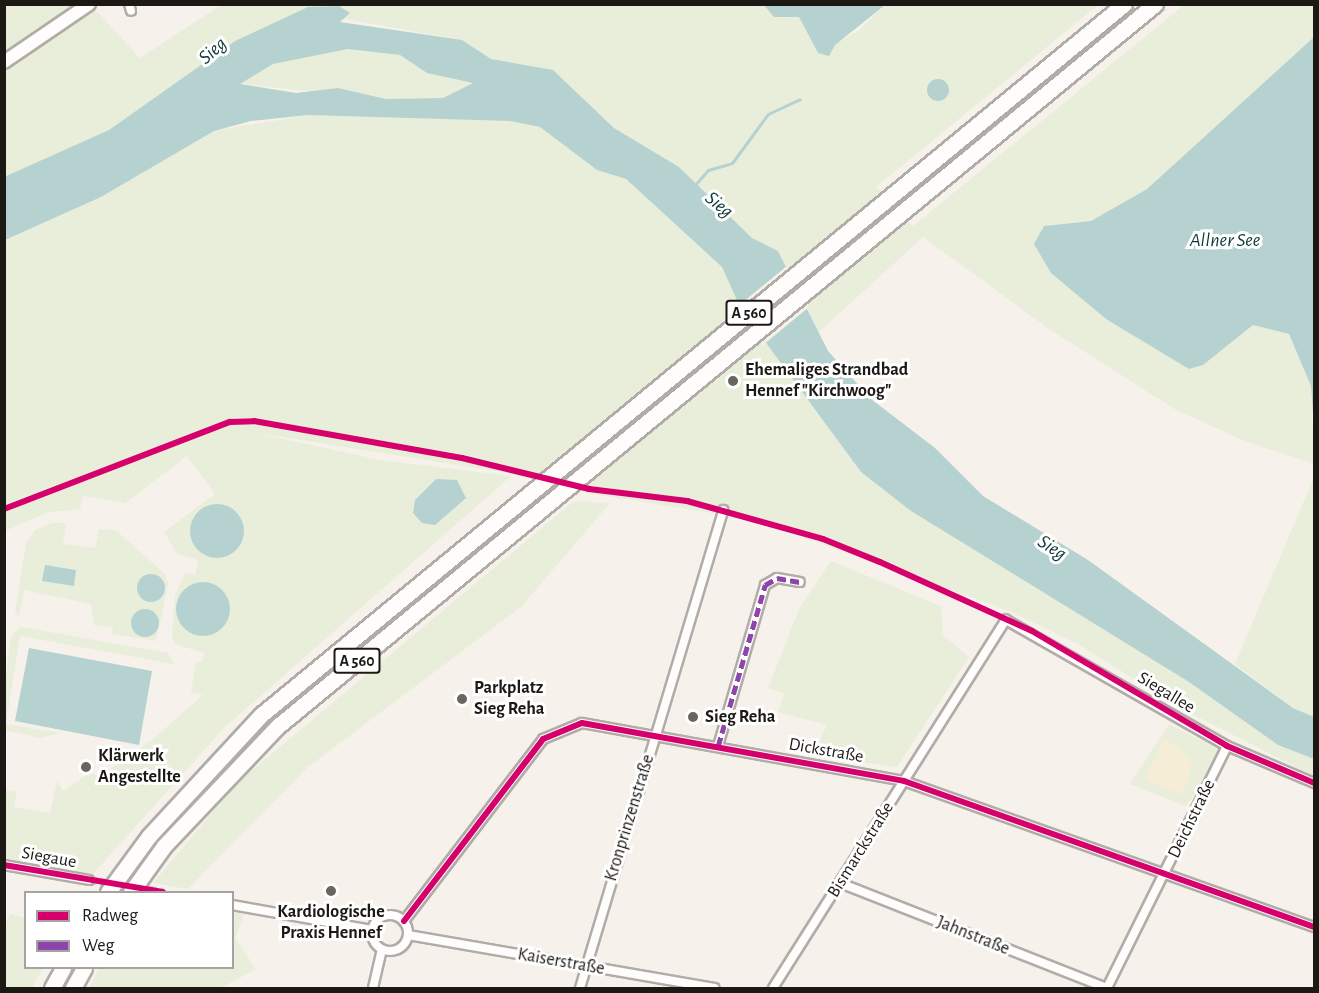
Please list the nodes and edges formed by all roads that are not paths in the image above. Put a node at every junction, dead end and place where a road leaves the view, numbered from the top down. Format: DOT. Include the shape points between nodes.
graph roads {
  1 [pos="89,4"];
  2 [pos="1124,4"];
  3 [pos="1155,4"];
  4 [pos="4,62"];
  5 [pos="723,510"];
  6 [pos="800,582"];
  7 [pos="1006,620"];
  8 [pos="656,734"];
  9 [pos="718,746"];
  10 [pos="1227,746"];
  11 [pos="904,781"];
  12 [pos="1314,783"];
  13 [pos="4,865"];
  14 [pos="1166,873"];
  15 [pos="89,880"];
  16 [pos="840,883"];
  17 [pos="109,891"];
  18 [pos="132,891"];
  19 [pos="234,905"];
  20 [pos="404,921"];
  21 [pos="1314,927"];
  22 [pos="372,930"];
  23 [pos="408,935"];
  24 [pos="382,950"];
  25 [pos="584,967"];
  26 [pos="62,969"];
  27 [pos="83,969"];
  28 [pos="52,988"];
  29 [pos="73,988"];
  30 [pos="373,988"];
  31 [pos="580,988"];
  32 [pos="714,988"];
  33 [pos="773,988"];
  34 [pos="1106,988"];
  1 -- 4 [label="main road"];
  2 -- 17 [label="highway, A 560" via="261,716 149,836"];
  3 -- 18 [label="highway, A 560" via="278,726 164,846"];
  5 -- 8 [label="street, Kronprinzenstraße"];
  6 -- 9 [label="street" via="777,579 765,585"];
  7 -- 10 [label="street, Siegallee"];
  7 -- 11 [label="street, Bismarckstraße"];
  8 -- 9 [label="street, Dickstraße"];
  8 -- 20 [label="street, Dickstraße" via="582,723 543,738"];
  8 -- 25 [label="street, Kronprinzenstraße"];
  9 -- 11 [label="street, Dickstraße"];
  10 -- 12 [label="street, Siegallee"];
  10 -- 14 [label="street, Deichstraße"];
  11 -- 14 [label="street, Dickstraße"];
  11 -- 16 [label="street, Bismarckstraße"];
  13 -- 15 [label="street, Siegaue"];
  14 -- 21 [label="street, Dickstraße"];
  14 -- 34 [label="street, Deichstraße"];
  16 -- 33 [label="street, Bismarckstraße"];
  16 -- 34 [label="street, Jahnstraße"];
  19 -- 22 [label="street"];
  20 -- 22 [label="street" via="385,915"];
  20 -- 23 [label="street"];
  22 -- 24 [label="street"];
  23 -- 24 [label="street" via="399,949"];
  23 -- 25 [label="street, Kaiserstraße"];
  24 -- 30 [label="street"];
  25 -- 31 [label="street, Kronprinzenstraße"];
  25 -- 32 [label="street, Kaiserstraße"];
  26 -- 28 [label="highway"];
  27 -- 29 [label="highway"];
}
